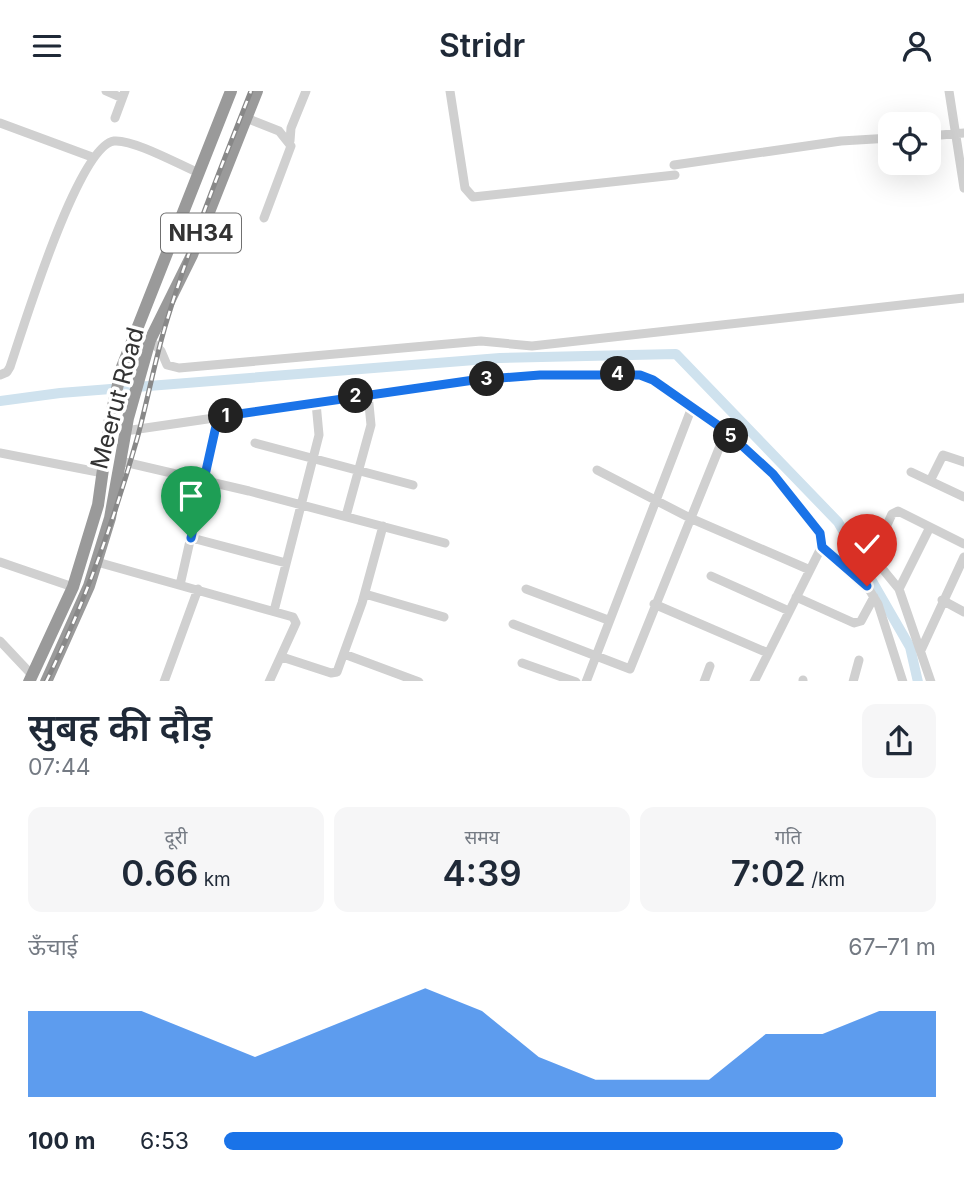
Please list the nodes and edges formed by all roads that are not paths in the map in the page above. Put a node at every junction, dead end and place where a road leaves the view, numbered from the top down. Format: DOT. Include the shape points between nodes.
graph roads {
  1 [pos="106,91"];
  2 [pos="231,91"];
  3 [pos="257,91"];
  4 [pos="306,91"];
  5 [pos="450,91"];
  6 [pos="949,91"];
  7 [pos="124,94"];
  8 [pos="115,118"];
  9 [pos="246,118"];
  10 [pos="0,123"];
  11 [pos="960,134"];
  12 [pos="941,135"];
  13 [pos="878,139"];
  14 [pos="290,141"];
  15 [pos="92,157"];
  16 [pos="199,173"];
  17 [pos="964,188"];
  18 [pos="264,218"];
  19 [pos="964,298"];
  20 [pos="150,340"];
  21 [pos="0,375"];
  22 [pos="368,394"];
  23 [pos="316,403"];
  24 [pos="692,407"];
  25 [pos="218,417"];
  26 [pos="127,425"];
  27 [pos="726,431"];
  28 [pos="254,443"];
  29 [pos="0,453"];
  30 [pos="313,458"];
  31 [pos="120,461"];
  32 [pos="964,462"];
  33 [pos="359,470"];
  34 [pos="597,470"];
  35 [pos="911,472"];
  36 [pos="103,473"];
  37 [pos="205,481"];
  38 [pos="930,481"];
  39 [pos="413,485"];
  40 [pos="964,497"];
  41 [pos="654,501"];
  42 [pos="301,505"];
  43 [pos="346,516"];
  44 [pos="690,518"];
  45 [pos="383,526"];
  46 [pos="930,527"];
  47 [pos="191,538"];
  48 [pos="445,543"];
  49 [pos="964,544"];
  50 [pos="822,547"];
  51 [pos="964,557"];
  52 [pos="0,562"];
  53 [pos="97,562"];
  54 [pos="286,563"];
  55 [pos="810,570"];
  56 [pos="711,576"];
  57 [pos="180,585"];
  58 [pos="73,587"];
  59 [pos="198,589"];
  60 [pos="526,589"];
  61 [pos="899,589"];
  62 [pos="365,594"];
  63 [pos="796,597"];
  64 [pos="874,597"];
  65 [pos="942,600"];
  66 [pos="654,604"];
  67 [pos="274,611"];
  68 [pos="789,611"];
  69 [pos="964,612"];
  70 [pos="444,617"];
  71 [pos="608,620"];
  72 [pos="513,624"];
  73 [pos="0,641"];
  74 [pos="921,649"];
  75 [pos="768,653"];
  76 [pos="344,654"];
  77 [pos="595,656"];
  78 [pos="282,657"];
  79 [pos="859,660"];
  80 [pos="522,663"];
  81 [pos="710,666"];
  82 [pos="335,677"];
  83 [pos="30,678"];
  84 [pos="46,681"];
  85 [pos="164,681"];
  86 [pos="269,681"];
  87 [pos="419,681"];
  88 [pos="576,681"];
  89 [pos="586,681"];
  90 [pos="704,681"];
  91 [pos="754,681"];
  92 [pos="853,681"];
  93 [pos="903,681"];
  94 [pos="931,681"];
  1 -- 7 [label="street"];
  2 -- 16 [label="highway, Meerut Road / NH34"];
  3 -- 9 [label="highway, Meerut Road / NH34"];
  4 -- 14 [label="street"];
  5 -- 13 [label="street" via="465,188 473,197"];
  6 -- 11 [label="street"];
  7 -- 8 [label="street"];
  9 -- 14 [label="street" via="279,131"];
  9 -- 20 [label="highway, Meerut Road / NH34" via="192,255"];
  10 -- 15 [label="street"];
  11 -- 12 [label="street"];
  11 -- 17 [label="street"];
  14 -- 18 [label="street"];
  15 -- 16 [label="street" via="104,144 120,141"];
  15 -- 21 [label="street" via="44,268 7,372"];
  16 -- 36 [label="highway, Meerut Road / NH34" via="122,367"];
  19 -- 20 [label="street" via="532,346 481,341 179,368 167,365"];
  20 -- 26 [label="highway, Meerut Road / NH34"];
  22 -- 23 [label="street"];
  22 -- 24 [label="street" via="540,375 626,374 653,380"];
  22 -- 33 [label="street" via="371,425"];
  23 -- 25 [label="street"];
  23 -- 30 [label="street" via="319,430"];
  24 -- 27 [label="street"];
  24 -- 41 [label="street"];
  25 -- 26 [label="street"];
  25 -- 37 [label="street"];
  26 -- 31 [label="highway, Meerut Road / NH34"];
  27 -- 44 [label="street"];
  27 -- 50 [label="street" via="773,474 820,533"];
  28 -- 30 [label="street"];
  29 -- 36 [label="street"];
  30 -- 33 [label="street"];
  30 -- 42 [label="street"];
  31 -- 37 [label="street"];
  31 -- 53 [label="highway, Meerut Road / NH34"];
  32 -- 38 [label="street" via="943,455"];
  33 -- 39 [label="street"];
  33 -- 43 [label="street"];
  34 -- 41 [label="street"];
  35 -- 38 [label="street"];
  36 -- 58 [label="highway, Meerut Road / NH34"];
  37 -- 42 [label="street"];
  37 -- 47 [label="street"];
  38 -- 40 [label="street"];
  41 -- 44 [label="street"];
  41 -- 71 [label="street"];
  42 -- 43 [label="street"];
  42 -- 54 [label="street"];
  43 -- 45 [label="street"];
  44 -- 55 [label="street"];
  44 -- 66 [label="street"];
  45 -- 48 [label="street"];
  45 -- 62 [label="street"];
  46 -- 49 [label="street"];
  46 -- 61 [label="street"];
  46 -- 61 [label="street" via="901,512 892,514 875,558"];
  47 -- 54 [label="street"];
  47 -- 57 [label="street"];
  50 -- 55 [label="street"];
  50 -- 64 [label="street"];
  51 -- 65 [label="street"];
  52 -- 58 [label="street"];
  53 -- 57 [label="street"];
  53 -- 84 [label="highway, Meerut Road / NH34"];
  54 -- 67 [label="street"];
  55 -- 63 [label="street"];
  56 -- 68 [label="street"];
  57 -- 59 [label="street"];
  58 -- 83 [label="highway, Meerut Road / NH34"];
  59 -- 67 [label="street"];
  59 -- 85 [label="street"];
  60 -- 71 [label="street"];
  61 -- 74 [label="street"];
  62 -- 70 [label="street"];
  62 -- 76 [label="street"];
  63 -- 64 [label="street" via="854,623 861,621"];
  63 -- 68 [label="street"];
  64 -- 93 [label="street"];
  65 -- 69 [label="street"];
  65 -- 74 [label="street"];
  66 -- 75 [label="street"];
  66 -- 77 [label="street" via="630,669"];
  67 -- 78 [label="street" via="296,622"];
  68 -- 75 [label="street"];
  71 -- 77 [label="street"];
  72 -- 77 [label="street"];
  73 -- 83 [label="street"];
  74 -- 94 [label="street"];
  75 -- 91 [label="street"];
  76 -- 82 [label="street"];
  76 -- 87 [label="street"];
  77 -- 89 [label="street"];
  78 -- 82 [label="street"];
  78 -- 86 [label="street"];
  79 -- 92 [label="street"];
  80 -- 88 [label="street"];
  81 -- 90 [label="street"];
}
